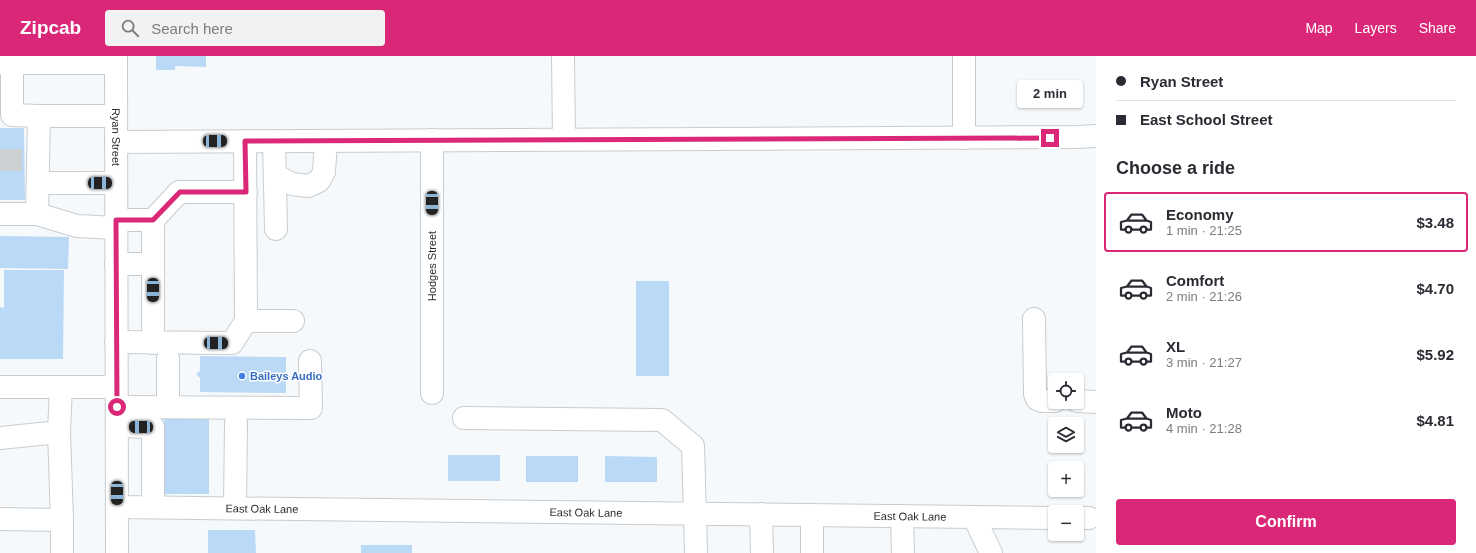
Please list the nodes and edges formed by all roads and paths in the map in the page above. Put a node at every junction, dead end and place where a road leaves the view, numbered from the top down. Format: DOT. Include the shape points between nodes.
graph roads {
  1 [pos="563,56"];
  2 [pos="964,56"];
  3 [pos="116,60"];
  4 [pos="6,63"];
  5 [pos="6,115"];
  6 [pos="39,116"];
  7 [pos="116,116"];
  8 [pos="1090,137"];
  9 [pos="964,138"];
  10 [pos="564,139"];
  11 [pos="326,140"];
  12 [pos="432,140"];
  13 [pos="245,141"];
  14 [pos="274,141"];
  15 [pos="116,142"];
  16 [pos="275,175"];
  17 [pos="38,183"];
  18 [pos="116,183"];
  19 [pos="246,192"];
  20 [pos="0,214"];
  21 [pos="37,214"];
  22 [pos="153,220"];
  23 [pos="116,224"];
  24 [pos="276,229"];
  25 [pos="116,264"];
  26 [pos="153,264"];
  27 [pos="1034,319"];
  28 [pos="246,321"];
  29 [pos="293,321"];
  30 [pos="116,342"];
  31 [pos="153,343"];
  32 [pos="168,359"];
  33 [pos="310,361"];
  34 [pos="0,387"];
  35 [pos="61,387"];
  36 [pos="432,392"];
  37 [pos="1048,401"];
  38 [pos="1084,401"];
  39 [pos="1096,402"];
  40 [pos="116,407"];
  41 [pos="168,407"];
  42 [pos="464,418"];
  43 [pos="236,423"];
  44 [pos="59,432"];
  45 [pos="0,438"];
  46 [pos="117,507"];
  47 [pos="153,507"];
  48 [pos="235,508"];
  49 [pos="696,513"];
  50 [pos="761,514"];
  51 [pos="812,515"];
  52 [pos="902,516"];
  53 [pos="974,517"];
  54 [pos="1048,518"];
  55 [pos="0,519"];
  56 [pos="62,520"];
  57 [pos="62,553"];
  58 [pos="117,553"];
  59 [pos="696,553"];
  60 [pos="762,553"];
  61 [pos="812,553"];
  62 [pos="902,553"];
  63 [pos="991,553"];
  1 -- 10 [label="street"];
  2 -- 9 [label="street"];
  3 -- 4 [label="street"];
  3 -- 7 [label="street, Ryan Street"];
  4 -- 5 [label="street"];
  5 -- 6 [label="street"];
  6 -- 7 [label="street"];
  6 -- 17 [label="street" via="31,160"];
  7 -- 15 [label="street, Ryan Street"];
  8 -- 9 [label="street"];
  9 -- 10 [label="street"];
  10 -- 12 [label="street"];
  11 -- 12 [label="street"];
  11 -- 14 [label="street"];
  11 -- 16 [label="street" via="324,172 319,181 308,186 292,184"];
  12 -- 36 [label="street, Hodges Street"];
  13 -- 14 [label="street"];
  13 -- 15 [label="street"];
  13 -- 19 [label="street"];
  14 -- 16 [label="street"];
  15 -- 18 [label="street, Ryan Street"];
  16 -- 24 [label="street"];
  17 -- 18 [label="street"];
  17 -- 21 [label="street"];
  18 -- 23 [label="street, Ryan Street"];
  19 -- 22 [label="street" via="180,192"];
  19 -- 28 [label="street"];
  20 -- 21 [label="street"];
  21 -- 23 [label="street" via="77,226"];
  22 -- 23 [label="street"];
  22 -- 26 [label="street"];
  23 -- 25 [label="street, Ryan Street"];
  25 -- 26 [label="street"];
  25 -- 30 [label="street, Ryan Street"];
  26 -- 31 [label="street"];
  27 -- 37 [label="street" via="1035,394 1037,399"];
  28 -- 29 [label="street"];
  28 -- 31 [label="street" via="232,344"];
  30 -- 31 [label="street"];
  30 -- 40 [label="street, Ryan Street"];
  32 -- 41 [label="street"];
  33 -- 41 [label="street" via="311,408"];
  34 -- 35 [label="street"];
  35 -- 40 [label="street"];
  35 -- 44 [label="street"];
  38 -- 39 [label="street"];
  40 -- 41 [label="street"];
  40 -- 46 [label="street, Ryan Street"];
  40 -- 47 [label="street" via="153,427"];
  42 -- 49 [label="street" via="662,420 693,446"];
  43 -- 48 [label="street"];
  44 -- 45 [label="street"];
  44 -- 56 [label="street"];
  46 -- 47 [label="street, East Oak Lane"];
  46 -- 58 [label="street, Ryan Street"];
  47 -- 48 [label="street, East Oak Lane"];
  48 -- 49 [label="street, East Oak Lane"];
  49 -- 50 [label="street, East Oak Lane"];
  49 -- 59 [label="street"];
  50 -- 51 [label="street, East Oak Lane"];
  50 -- 60 [label="street"];
  51 -- 52 [label="street, East Oak Lane"];
  51 -- 61 [label="street"];
  52 -- 53 [label="street, East Oak Lane"];
  52 -- 62 [label="street"];
  53 -- 54 [label="street, East Oak Lane"];
  53 -- 63 [label="street"];
  55 -- 56 [label="street"];
  56 -- 57 [label="street"];
}
